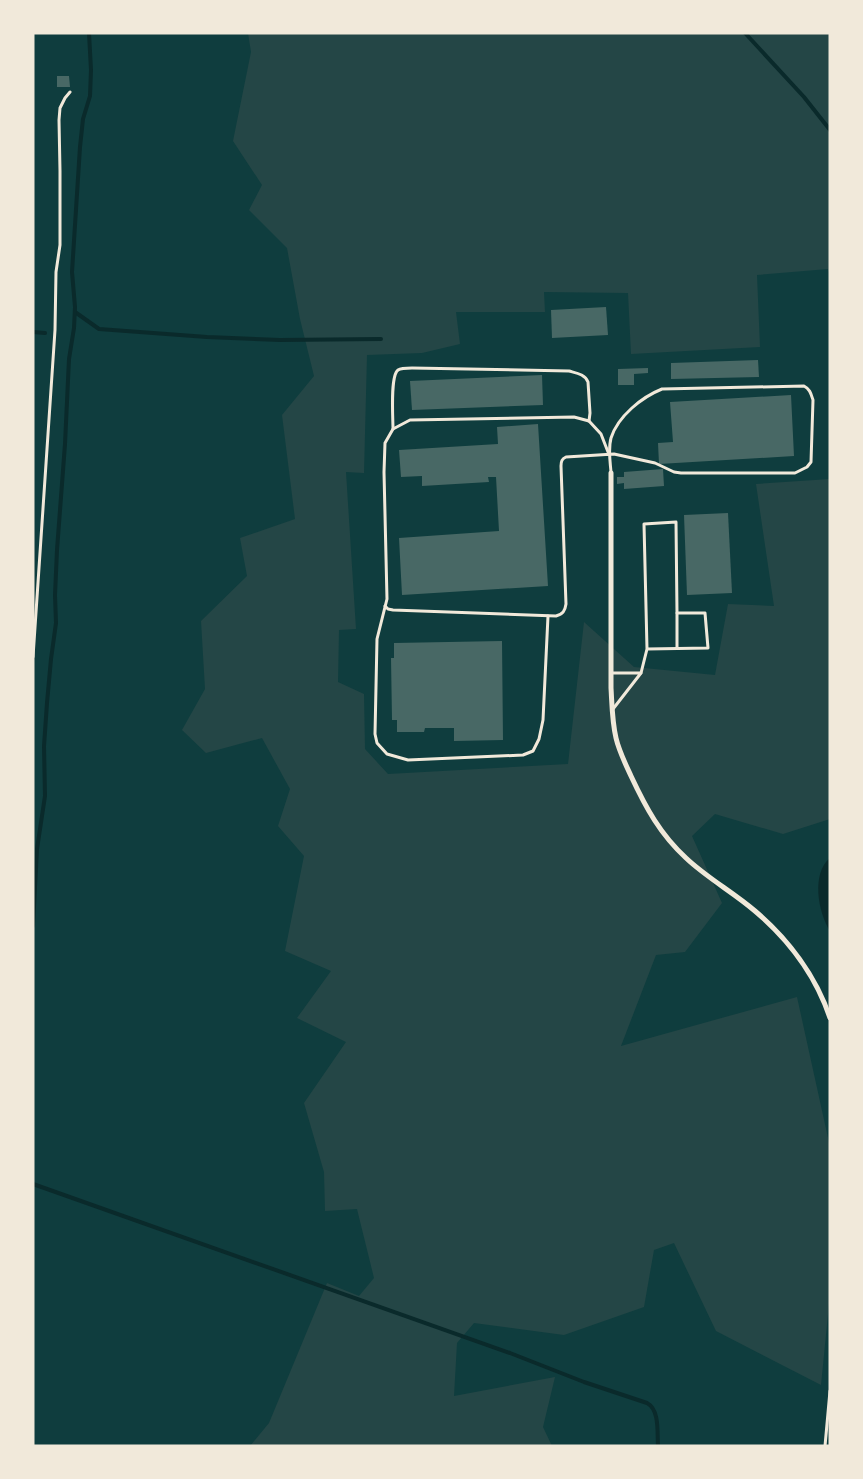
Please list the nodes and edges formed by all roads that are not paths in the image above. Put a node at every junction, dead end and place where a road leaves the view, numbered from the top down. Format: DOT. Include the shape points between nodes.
graph roads {
  1 [pos="70,92"];
  2 [pos="589,421"];
  3 [pos="393,429"];
  4 [pos="609,454"];
  5 [pos="611,473"];
  6 [pos="385,606"];
  7 [pos="677,613"];
  8 [pos="548,616"];
  9 [pos="677,648"];
  10 [pos="646,649"];
  11 [pos="33,657"];
  12 [pos="611,673"];
  13 [pos="641,673"];
  14 [pos="612,710"];
  15 [pos="830,1018"];
  16 [pos="830,1391"];
  17 [pos="825,1446"];
  1 -- 11 [label="lane" via="60,108 59,120 60,244"];
  2 -- 3 [label="lane" via="574,417 410,420"];
  2 -- 3 [label="lane" via="587,378 569,371 412,368 394,374"];
  2 -- 4 [label="lane" via="601,434"];
  3 -- 6 [label="lane" via="385,443 384,462"];
  4 -- 4 [label="lane" via="610,439 619,423 638,403 662,389 804,386 813,400 811,462 795,473 681,473"];
  4 -- 5 [label="lane"];
  4 -- 8 [label="lane" via="566,457 561,461 566,604 561,615"];
  5 -- 12 [label="street"];
  6 -- 8 [label="lane" via="393,610"];
  6 -- 8 [label="lane" via="378,639 375,734 387,754 408,760 523,755 534,751 543,720"];
  7 -- 9 [label="lane"];
  7 -- 9 [label="lane" via="705,613 708,648"];
  7 -- 10 [label="lane" via="676,522 644,524"];
  9 -- 10 [label="lane"];
  10 -- 13 [label="lane"];
  12 -- 13 [label="lane"];
  12 -- 14 [label="street"];
  13 -- 14 [label="lane"];
  14 -- 15 [label="street" via="621,756 654,822 688,860 754,910 790,946 817,987"];
  16 -- 17 [label="lane"];
}
